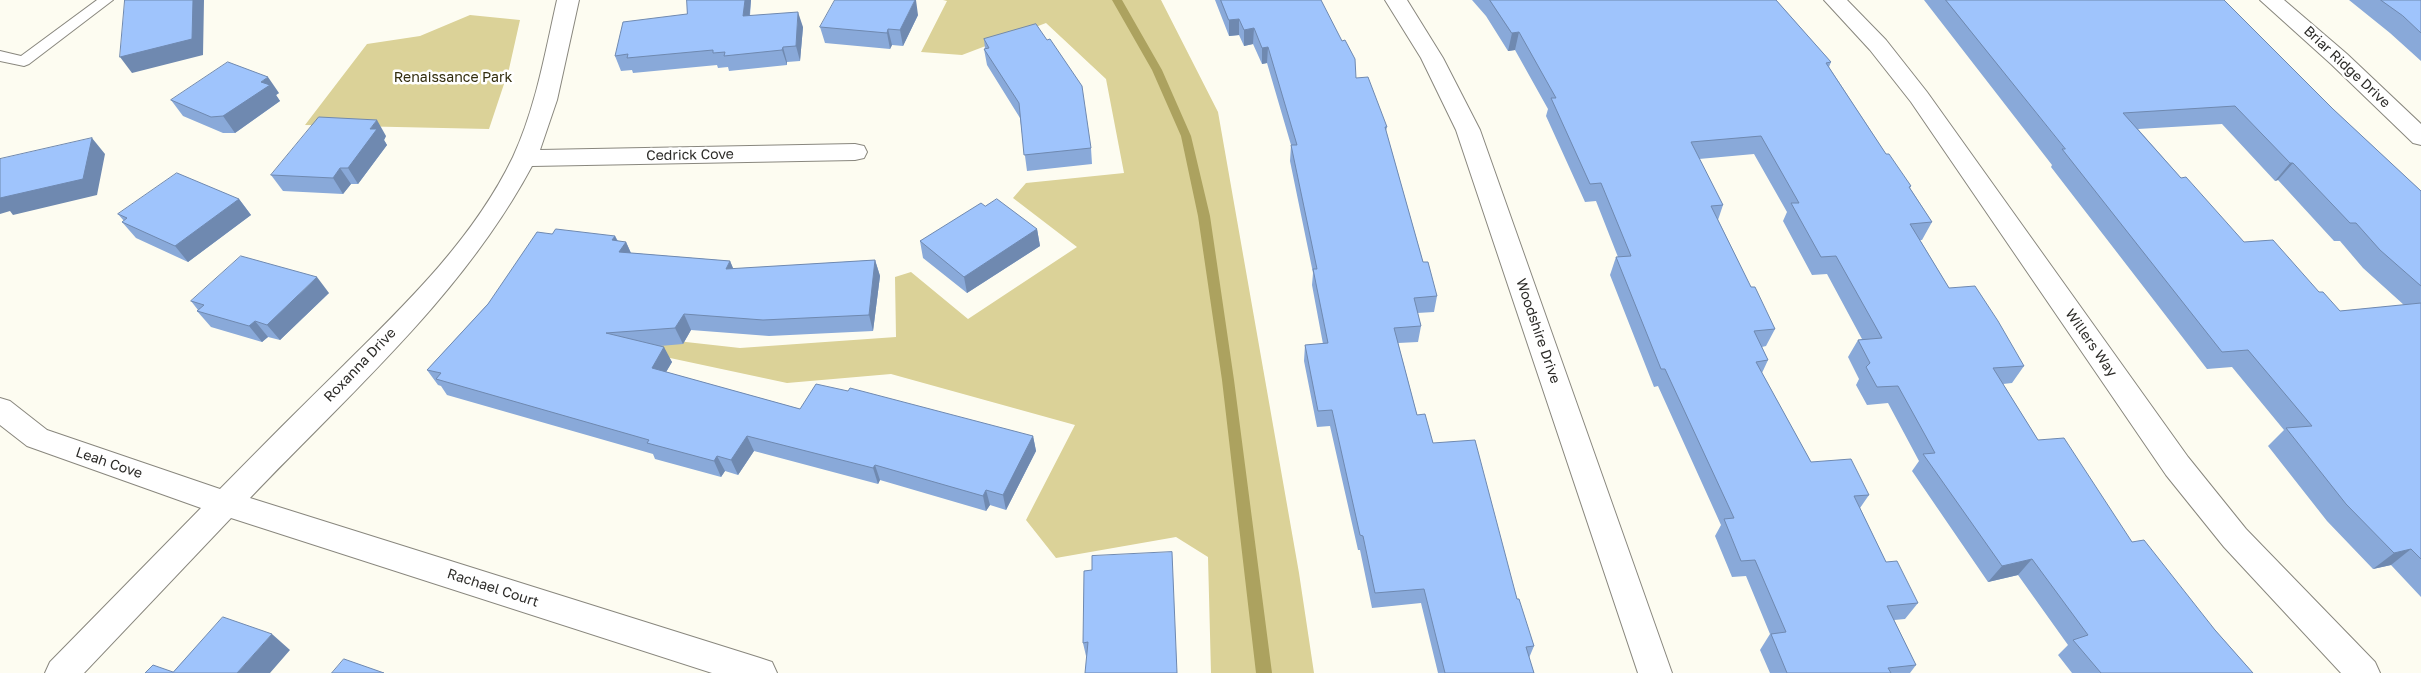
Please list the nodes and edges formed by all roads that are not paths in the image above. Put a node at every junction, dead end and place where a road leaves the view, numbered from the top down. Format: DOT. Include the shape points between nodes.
graph roads {
  1 [pos="106,0"];
  2 [pos="568,0"];
  3 [pos="1396,0"];
  4 [pos="1834,0"];
  5 [pos="2271,0"];
  6 [pos="0,56"];
  7 [pos="2421,137"];
  8 [pos="856,152"];
  9 [pos="524,158"];
  10 [pos="0,409"];
  11 [pos="226,503"];
  12 [pos="62,673"];
  13 [pos="760,673"];
  14 [pos="1656,673"];
  15 [pos="2363,673"];
  1 -- 6 [label="lane" via="24,61"];
  2 -- 9 [label="street, Roxanna Drive" via="540,121"];
  3 -- 14 [label="street, Woodshire Drive" via="1432,58 1468,130"];
  4 -- 15 [label="street, Willers Way" via="1878,45 1919,96 2200,495 2277,584"];
  5 -- 7 [label="street, Briar Ridge Drive"];
  8 -- 9 [label="street, Cedrick Cove"];
  9 -- 11 [label="street, Roxanna Drive" via="474,240 437,283"];
  10 -- 11 [label="street, Leah Cove" via="37,438"];
  11 -- 12 [label="street, Roxanna Drive"];
  11 -- 13 [label="street, Rachael Court"];
}
